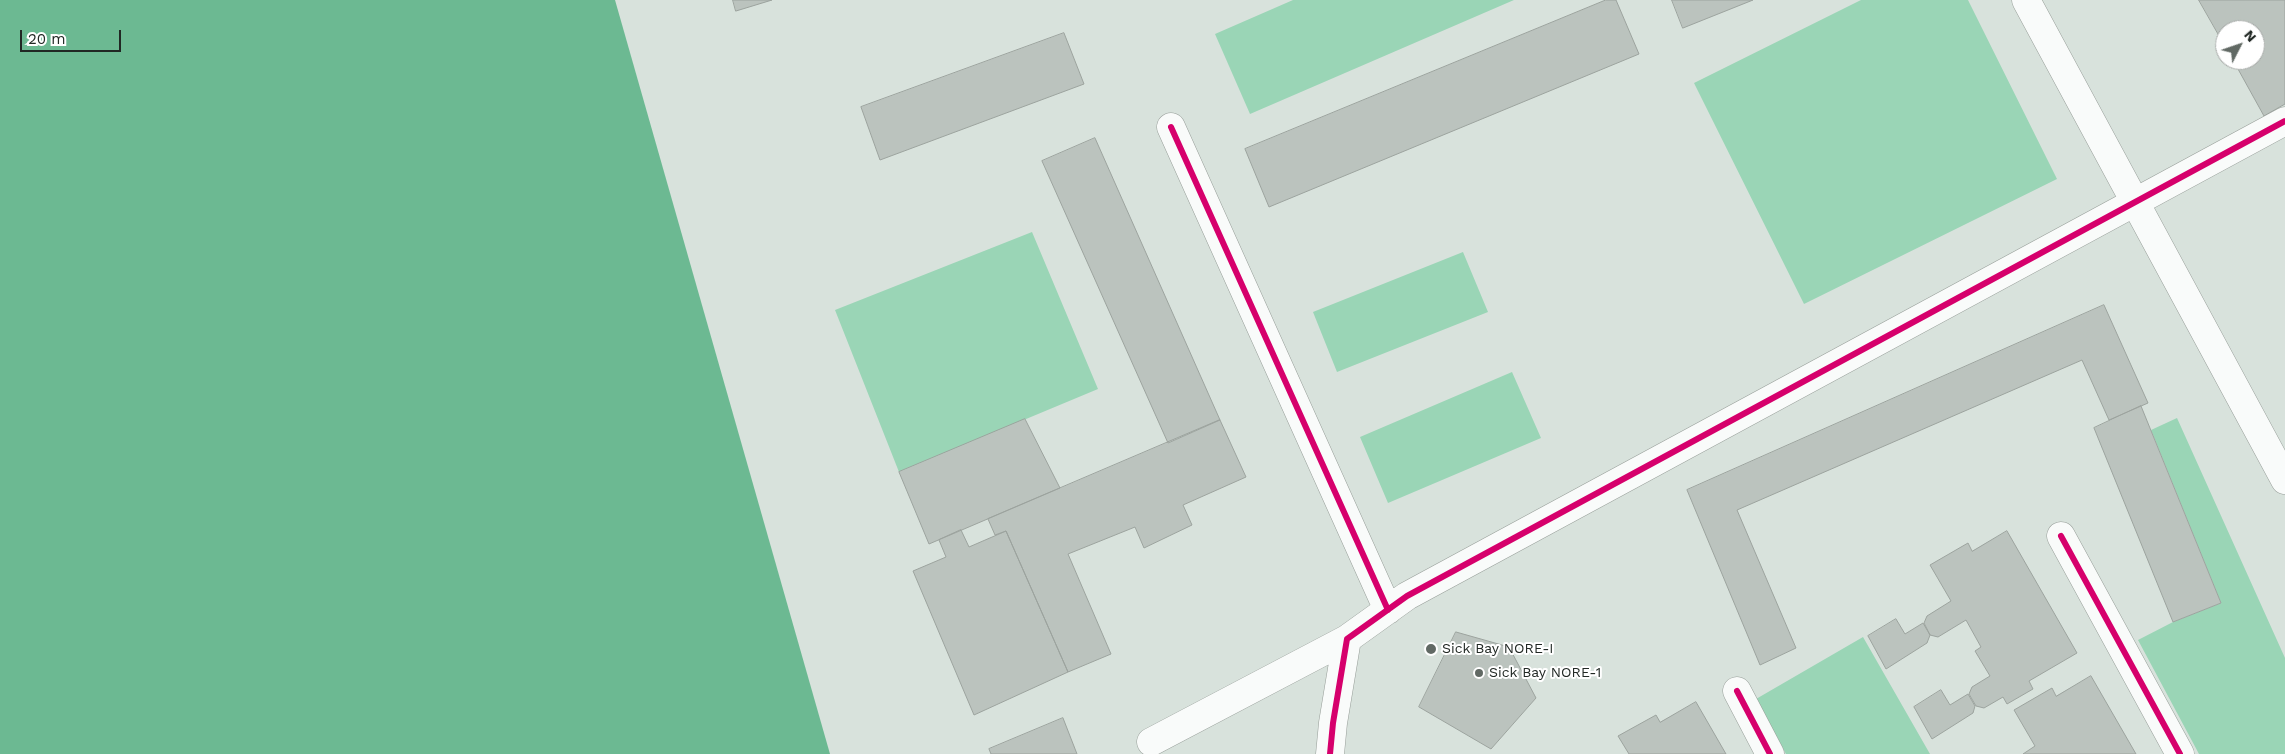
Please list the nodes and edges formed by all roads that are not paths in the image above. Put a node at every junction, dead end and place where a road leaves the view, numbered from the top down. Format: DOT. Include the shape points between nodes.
graph roads {
  1 [pos="2026,0"];
  2 [pos="2285,121"];
  3 [pos="1171,127"];
  4 [pos="2134,201"];
  5 [pos="2285,480"];
  6 [pos="2061,536"];
  7 [pos="1388,610"];
  8 [pos="1347,639"];
  9 [pos="1737,692"];
  10 [pos="1151,742"];
  11 [pos="1330,754"];
  12 [pos="1770,754"];
  13 [pos="2180,754"];
  1 -- 4 [label="street"];
  2 -- 4 [label="street"];
  3 -- 7 [label="street"];
  4 -- 5 [label="street"];
  4 -- 7 [label="street"];
  6 -- 13 [label="street"];
  7 -- 8 [label="street"];
  8 -- 10 [label="street"];
  8 -- 11 [label="street"];
  9 -- 12 [label="street"];
}
